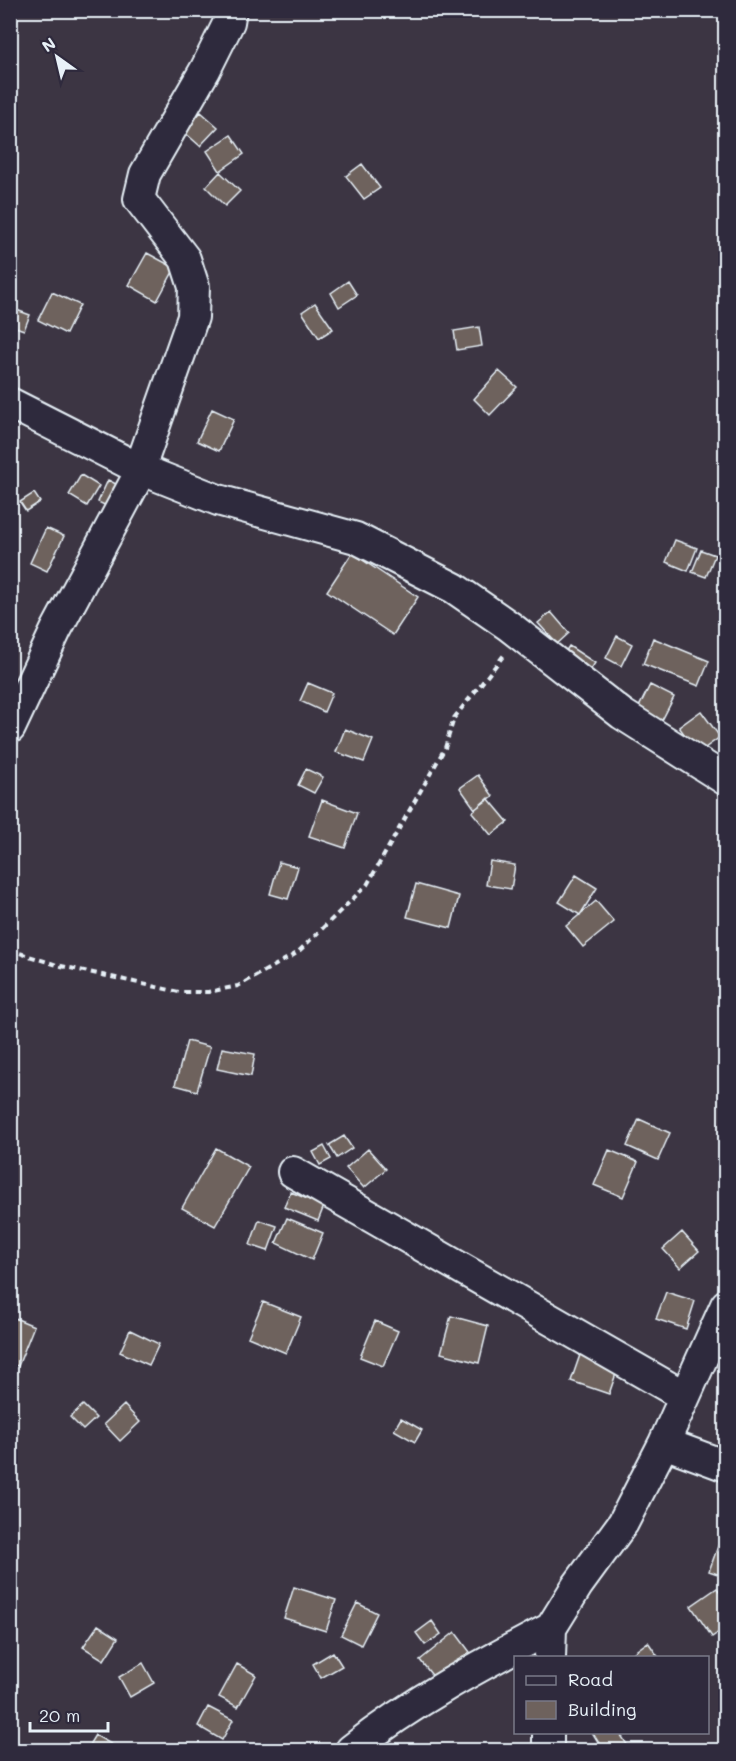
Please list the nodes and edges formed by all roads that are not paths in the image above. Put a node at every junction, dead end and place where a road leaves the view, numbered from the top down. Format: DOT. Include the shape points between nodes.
graph roads {
  1 [pos="231,10"];
  2 [pos="10,403"];
  3 [pos="140,469"];
  4 [pos="10,728"];
  5 [pos="726,780"];
  6 [pos="293,1172"];
  7 [pos="726,1305"];
  8 [pos="684,1396"];
  9 [pos="664,1443"];
  10 [pos="726,1466"];
  11 [pos="551,1628"];
  12 [pos="550,1656"];
  13 [pos="548,1734"];
  14 [pos="351,1750"];
  15 [pos="548,1750"];
  1 -- 3 [label="street" via="230,22 139,193 141,205 185,259 195,304"];
  2 -- 3 [label="street"];
  3 -- 4 [label="street"];
  3 -- 5 [label="street" via="219,500 356,538 454,588 622,714"];
  6 -- 8 [label="street"];
  7 -- 8 [label="street"];
  8 -- 9 [label="street"];
  9 -- 10 [label="street"];
  9 -- 11 [label="street" via="623,1523"];
  11 -- 12 [label="street"];
  11 -- 14 [label="street" via="418,1701"];
  13 -- 15 [label="street"];
}
